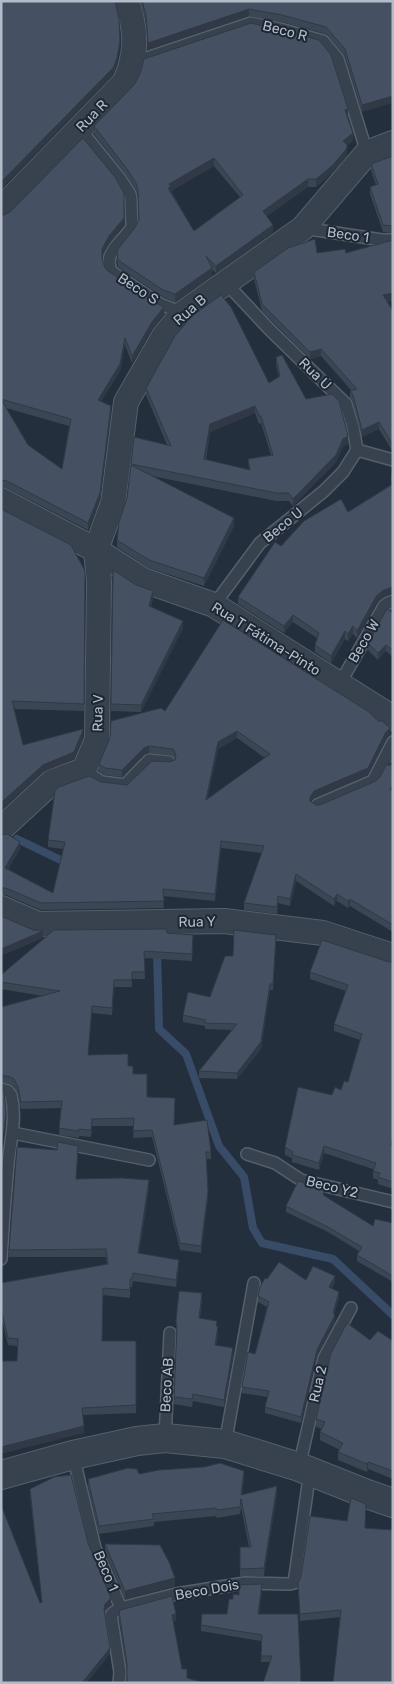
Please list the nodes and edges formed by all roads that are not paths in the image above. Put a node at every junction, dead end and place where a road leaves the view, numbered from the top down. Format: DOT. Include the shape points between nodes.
graph roads {
  1 [pos="126,1"];
  2 [pos="132,63"];
  3 [pos="80,129"];
  4 [pos="393,143"];
  5 [pos="367,153"];
  6 [pos="1,209"];
  7 [pos="303,228"];
  8 [pos="393,240"];
  9 [pos="225,282"];
  10 [pos="183,313"];
  11 [pos="357,450"];
  12 [pos="392,460"];
  13 [pos="1,500"];
  14 [pos="96,550"];
  15 [pos="393,601"];
  16 [pos="214,604"];
  17 [pos="339,685"];
  18 [pos="393,718"];
  19 [pos="393,742"];
  20 [pos="168,762"];
  21 [pos="84,770"];
  22 [pos="318,805"];
  23 [pos="1,830"];
  24 [pos="1,908"];
  25 [pos="393,956"];
  26 [pos="1,1089"];
  27 [pos="13,1133"];
  28 [pos="247,1154"];
  29 [pos="149,1160"];
  30 [pos="393,1202"];
  31 [pos="1,1259"];
  32 [pos="254,1283"];
  33 [pos="351,1308"];
  34 [pos="170,1333"];
  35 [pos="165,1438"];
  36 [pos="225,1444"];
  37 [pos="73,1455"];
  38 [pos="304,1469"];
  39 [pos="1,1474"];
  40 [pos="393,1503"];
  41 [pos="294,1583"];
  42 [pos="121,1608"];
  43 [pos="119,1683"];
  1 -- 2 [label="street, Rua R" via="134,38"];
  2 -- 3 [label="street, Rua R" via="124,83"];
  2 -- 5 [label="lane, Beco R" via="250,23 323,41 338,59"];
  3 -- 6 [label="street, Rua R"];
  3 -- 10 [label="lane, Beco S" via="121,180 131,200 132,227 112,250 109,267 160,304"];
  4 -- 5 [label="street, Rua B"];
  5 -- 7 [label="street, Rua B"];
  7 -- 8 [label="lane, Beco 1"];
  7 -- 9 [label="street, Rua B"];
  9 -- 10 [label="street, Rua B"];
  9 -- 11 [label="lane, Rua U" via="346,404"];
  10 -- 14 [label="street, Rua B" via="164,336 126,402 113,503"];
  11 -- 12 [label="lane"];
  11 -- 16 [label="lane, Beco U" via="343,472 324,491 260,544"];
  13 -- 14 [label="street, Rua T Fátima-Pinto"];
  14 -- 16 [label="street, Rua T Fátima-Pinto" via="143,580"];
  14 -- 21 [label="street, Rua V" via="99,582 97,740"];
  15 -- 17 [label="lane, Beco W" via="384,606"];
  16 -- 17 [label="street, Rua T Fátima-Pinto"];
  17 -- 18 [label="street, Rua T Fátima-Pinto"];
  19 -- 22 [label="lane" via="373,781"];
  20 -- 21 [label="lane" via="149,760 125,785 102,782"];
  21 -- 23 [label="street" via="52,782"];
  24 -- 25 [label="street, Rua Y" via="38,924 224,921 323,933"];
  26 -- 27 [label="lane" via="11,1095"];
  27 -- 29 [label="lane"];
  27 -- 31 [label="lane" via="5,1190"];
  28 -- 30 [label="lane, Beco Y2" via="275,1163 301,1180"];
  32 -- 36 [label="lane"];
  33 -- 38 [label="lane, Rua 2" via="324,1358"];
  34 -- 35 [label="lane, Beco AB"];
  35 -- 36 [label="street"];
  35 -- 37 [label="street"];
  36 -- 38 [label="street"];
  37 -- 39 [label="street"];
  37 -- 42 [label="lane, Beco 1" via="95,1548"];
  38 -- 40 [label="street"];
  38 -- 41 [label="lane, Rua 2"];
  41 -- 42 [label="lane, Beco Dois" via="245,1583 176,1594"];
  42 -- 43 [label="lane, Beco 1" via="112,1616"];
}
